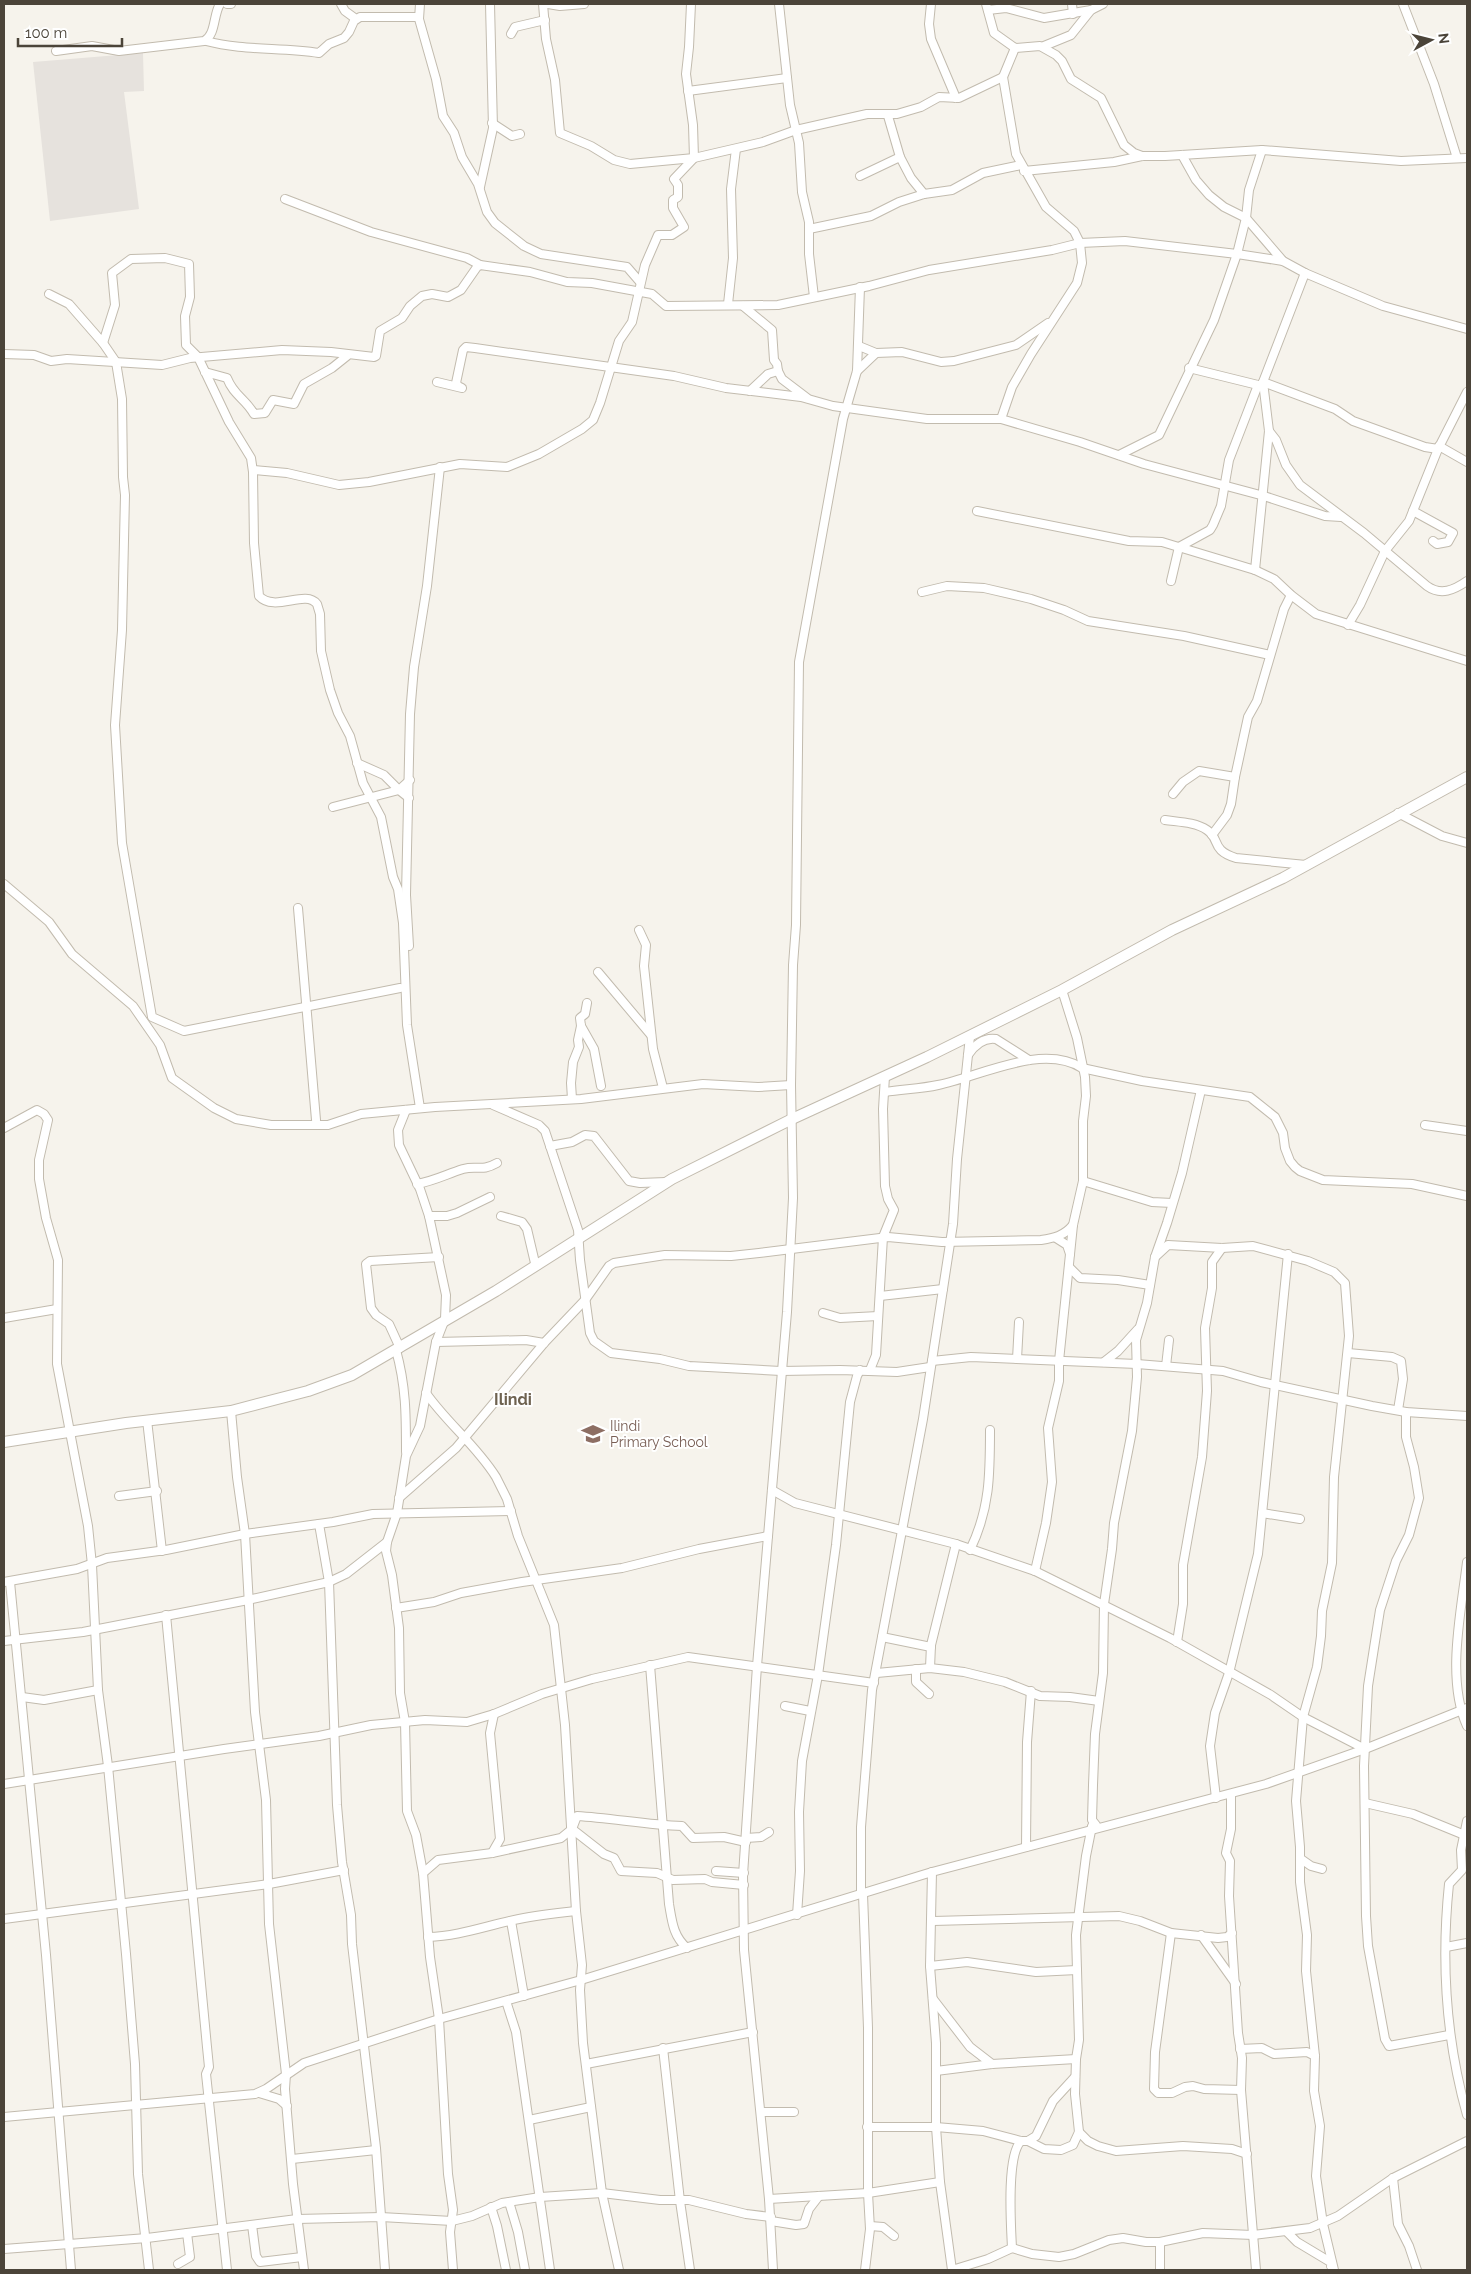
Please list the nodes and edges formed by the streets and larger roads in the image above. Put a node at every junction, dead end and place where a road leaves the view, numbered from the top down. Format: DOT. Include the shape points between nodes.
graph roads {
  1 [pos="220,4"];
  2 [pos="227,4"];
  3 [pos="231,4"];
  4 [pos="341,4"];
  5 [pos="420,4"];
  6 [pos="490,4"];
  7 [pos="543,4"];
  8 [pos="548,4"];
  9 [pos="584,4"];
  10 [pos="691,4"];
  11 [pos="779,4"];
  12 [pos="931,4"];
  13 [pos="1025,4"];
  14 [pos="1072,4"];
  15 [pos="1103,4"];
  16 [pos="1403,4"];
  17 [pos="987,7"];
  18 [pos="1091,10"];
  19 [pos="1026,14"];
  20 [pos="1073,14"];
  21 [pos="419,17"];
  22 [pos="356,19"];
  23 [pos="545,20"];
  24 [pos="511,34"];
  25 [pos="206,41"];
  26 [pos="1044,46"];
  27 [pos="1015,48"];
  28 [pos="56,52"];
  29 [pos="1003,77"];
  30 [pos="787,78"];
  31 [pos="688,92"];
  32 [pos="956,98"];
  33 [pos="888,116"];
  34 [pos="492,123"];
  35 [pos="796,130"];
  36 [pos="520,134"];
  37 [pos="736,150"];
  38 [pos="1262,150"];
  39 [pos="1182,155"];
  40 [pos="900,156"];
  41 [pos="1142,156"];
  42 [pos="694,158"];
  43 [pos="1457,158"];
  44 [pos="1467,158"];
  45 [pos="1022,168"];
  46 [pos="860,176"];
  47 [pos="480,187"];
  48 [pos="924,194"];
  49 [pos="285,199"];
  50 [pos="1246,218"];
  51 [pos="810,229"];
  52 [pos="1080,243"];
  53 [pos="1237,254"];
  54 [pos="1283,262"];
  55 [pos="480,265"];
  56 [pos="1304,273"];
  57 [pos="640,282"];
  58 [pos="860,287"];
  59 [pos="638,292"];
  60 [pos="49,294"];
  61 [pos="814,297"];
  62 [pos="728,304"];
  63 [pos="743,306"];
  64 [pos="1052,320"];
  65 [pos="1467,329"];
  66 [pos="103,343"];
  67 [pos="859,346"];
  68 [pos="876,353"];
  69 [pos="4,354"];
  70 [pos="347,356"];
  71 [pos="198,357"];
  72 [pos="116,362"];
  73 [pos="611,368"];
  74 [pos="1189,368"];
  75 [pos="778,371"];
  76 [pos="857,371"];
  77 [pos="205,372"];
  78 [pos="437,382"];
  79 [pos="1261,384"];
  80 [pos="750,391"];
  81 [pos="1467,392"];
  82 [pos="808,399"];
  83 [pos="848,408"];
  84 [pos="1001,418"];
  85 [pos="1269,432"];
  86 [pos="1439,448"];
  87 [pos="1119,455"];
  88 [pos="1467,462"];
  89 [pos="440,468"];
  90 [pos="253,470"];
  91 [pos="1224,486"];
  92 [pos="1264,496"];
  93 [pos="977,511"];
  94 [pos="1413,511"];
  95 [pos="1341,517"];
  96 [pos="1433,541"];
  97 [pos="1179,547"];
  98 [pos="1385,551"];
  99 [pos="1255,570"];
  100 [pos="1171,581"];
  101 [pos="1467,581"];
  102 [pos="922,592"];
  103 [pos="1291,595"];
  104 [pos="1348,625"];
  105 [pos="1270,655"];
  106 [pos="1467,661"];
  107 [pos="357,763"];
  108 [pos="1235,777"];
  109 [pos="1467,777"];
  110 [pos="410,780"];
  111 [pos="399,790"];
  112 [pos="1173,794"];
  113 [pos="370,798"];
  114 [pos="409,798"];
  115 [pos="333,806"];
  116 [pos="1398,814"];
  117 [pos="1165,820"];
  118 [pos="1212,834"];
  119 [pos="1467,843"];
  120 [pos="1306,865"];
  121 [pos="4,884"];
  122 [pos="298,908"];
  123 [pos="639,930"];
  124 [pos="598,972"];
  125 [pos="1062,990"];
  126 [pos="404,991"];
  127 [pos="587,1003"];
  128 [pos="306,1008"];
  129 [pos="580,1026"];
  130 [pos="651,1035"];
  131 [pos="970,1036"];
  132 [pos="966,1057"];
  133 [pos="1029,1060"];
  134 [pos="1082,1068"];
  135 [pos="886,1076"];
  136 [pos="966,1078"];
  137 [pos="791,1085"];
  138 [pos="601,1086"];
  139 [pos="663,1088"];
  140 [pos="1201,1090"];
  141 [pos="884,1092"];
  142 [pos="572,1100"];
  143 [pos="488,1103"];
  144 [pos="420,1108"];
  145 [pos="406,1110"];
  146 [pos="792,1119"];
  147 [pos="316,1120"];
  148 [pos="1425,1125"];
  149 [pos="4,1128"];
  150 [pos="1467,1131"];
  151 [pos="550,1146"];
  152 [pos="497,1163"];
  153 [pos="1082,1181"];
  154 [pos="668,1182"];
  155 [pos="417,1184"];
  156 [pos="1467,1196"];
  157 [pos="490,1197"];
  158 [pos="1172,1203"];
  159 [pos="429,1216"];
  160 [pos="501,1216"];
  161 [pos="1073,1225"];
  162 [pos="883,1237"];
  163 [pos="1056,1238"];
  164 [pos="579,1239"];
  165 [pos="949,1242"];
  166 [pos="1222,1248"];
  167 [pos="790,1250"];
  168 [pos="1288,1254"];
  169 [pos="1071,1255"];
  170 [pos="439,1257"];
  171 [pos="1155,1257"];
  172 [pos="538,1265"];
  173 [pos="1070,1268"];
  174 [pos="1150,1286"];
  175 [pos="943,1289"];
  176 [pos="880,1296"];
  177 [pos="585,1300"];
  178 [pos="56,1309"];
  179 [pos="823,1312"];
  180 [pos="878,1316"];
  181 [pos="4,1318"];
  182 [pos="445,1319"];
  183 [pos="1019,1322"];
  184 [pos="1139,1328"];
  185 [pos="1169,1340"];
  186 [pos="436,1342"];
  187 [pos="544,1343"];
  188 [pos="398,1349"];
  189 [pos="1348,1353"];
  190 [pos="1017,1359"];
  191 [pos="1059,1360"];
  192 [pos="1104,1362"];
  193 [pos="931,1364"];
  194 [pos="1137,1364"];
  195 [pos="1166,1366"];
  196 [pos="1206,1369"];
  197 [pos="860,1370"];
  198 [pos="870,1370"];
  199 [pos="781,1371"];
  200 [pos="1274,1385"];
  201 [pos="426,1392"];
  202 [pos="1341,1400"];
  203 [pos="231,1411"];
  204 [pos="1402,1411"];
  205 [pos="1467,1416"];
  206 [pos="147,1420"];
  207 [pos="990,1430"];
  208 [pos="71,1432"];
  209 [pos="465,1437"];
  210 [pos="4,1442"];
  211 [pos="406,1456"];
  212 [pos="772,1490"];
  213 [pos="157,1491"];
  214 [pos="119,1496"];
  215 [pos="399,1498"];
  216 [pos="511,1511"];
  217 [pos="396,1513"];
  218 [pos="1262,1513"];
  219 [pos="838,1514"];
  220 [pos="1300,1519"];
  221 [pos="320,1524"];
  222 [pos="904,1529"];
  223 [pos="245,1534"];
  224 [pos="768,1536"];
  225 [pos="387,1542"];
  226 [pos="956,1544"];
  227 [pos="970,1550"];
  228 [pos="162,1551"];
  229 [pos="1467,1562"];
  230 [pos="92,1565"];
  231 [pos="1035,1571"];
  232 [pos="537,1581"];
  233 [pos="7,1582"];
  234 [pos="329,1582"];
  235 [pos="248,1600"];
  236 [pos="1104,1604"];
  237 [pos="396,1608"];
  238 [pos="166,1615"];
  239 [pos="95,1629"];
  240 [pos="882,1637"];
  241 [pos="4,1641"];
  242 [pos="16,1641"];
  243 [pos="1177,1642"];
  244 [pos="931,1647"];
  245 [pos="650,1665"];
  246 [pos="757,1666"];
  247 [pos="930,1668"];
  248 [pos="916,1669"];
  249 [pos="877,1673"];
  250 [pos="1229,1673"];
  251 [pos="818,1675"];
  252 [pos="874,1683"];
  253 [pos="561,1689"];
  254 [pos="98,1690"];
  255 [pos="1031,1691"];
  256 [pos="929,1694"];
  257 [pos="22,1697"];
  258 [pos="1099,1702"];
  259 [pos="786,1706"];
  260 [pos="1464,1710"];
  261 [pos="810,1711"];
  262 [pos="494,1714"];
  263 [pos="1303,1717"];
  264 [pos="405,1722"];
  265 [pos="1467,1726"];
  266 [pos="335,1731"];
  267 [pos="258,1744"];
  268 [pos="1365,1749"];
  269 [pos="180,1756"];
  270 [pos="108,1766"];
  271 [pos="1300,1773"];
  272 [pos="28,1779"];
  273 [pos="4,1784"];
  274 [pos="1231,1794"];
  275 [pos="1216,1798"];
  276 [pos="1365,1803"];
  277 [pos="1467,1821"];
  278 [pos="662,1826"];
  279 [pos="572,1829"];
  280 [pos="1092,1831"];
  281 [pos="768,1832"];
  282 [pos="1466,1835"];
  283 [pos="746,1840"];
  284 [pos="1026,1847"];
  285 [pos="492,1853"];
  286 [pos="1301,1859"];
  287 [pos="1322,1868"];
  288 [pos="344,1870"];
  289 [pos="716,1871"];
  290 [pos="932,1872"];
  291 [pos="423,1873"];
  292 [pos="744,1873"];
  293 [pos="666,1877"];
  294 [pos="269,1884"];
  295 [pos="744,1885"];
  296 [pos="193,1894"];
  297 [pos="862,1894"];
  298 [pos="120,1902"];
  299 [pos="576,1911"];
  300 [pos="42,1914"];
  301 [pos="797,1915"];
  302 [pos="1079,1917"];
  303 [pos="4,1919"];
  304 [pos="511,1921"];
  305 [pos="933,1921"];
  306 [pos="744,1931"];
  307 [pos="1171,1933"];
  308 [pos="1232,1933"];
  309 [pos="1201,1935"];
  310 [pos="428,1937"];
  311 [pos="1467,1943"];
  312 [pos="1446,1947"];
  313 [pos="687,1948"];
  314 [pos="930,1966"];
  315 [pos="1078,1970"];
  316 [pos="581,1980"];
  317 [pos="1236,1984"];
  318 [pos="524,1996"];
  319 [pos="932,1998"];
  320 [pos="506,2000"];
  321 [pos="439,2019"];
  322 [pos="753,2032"];
  323 [pos="1449,2035"];
  324 [pos="365,2043"];
  325 [pos="663,2048"];
  326 [pos="1240,2049"];
  327 [pos="1315,2056"];
  328 [pos="1076,2059"];
  329 [pos="586,2064"];
  330 [pos="992,2064"];
  331 [pos="936,2071"];
  332 [pos="286,2074"];
  333 [pos="1075,2077"];
  334 [pos="1241,2090"];
  335 [pos="259,2093"];
  336 [pos="210,2098"];
  337 [pos="137,2106"];
  338 [pos="287,2106"];
  339 [pos="591,2107"];
  340 [pos="59,2111"];
  341 [pos="761,2112"];
  342 [pos="794,2112"];
  343 [pos="1467,2115"];
  344 [pos="4,2117"];
  345 [pos="529,2120"];
  346 [pos="867,2127"];
  347 [pos="936,2127"];
  348 [pos="1079,2132"];
  349 [pos="1024,2141"];
  350 [pos="1467,2141"];
  351 [pos="376,2150"];
  352 [pos="1247,2154"];
  353 [pos="292,2159"];
  354 [pos="1393,2178"];
  355 [pos="940,2182"];
  356 [pos="602,2192"];
  357 [pos="868,2193"];
  358 [pos="819,2196"];
  359 [pos="540,2197"];
  360 [pos="769,2200"];
  361 [pos="680,2201"];
  362 [pos="509,2202"];
  363 [pos="491,2207"];
  364 [pos="381,2217"];
  365 [pos="297,2219"];
  366 [pos="771,2219"];
  367 [pos="452,2221"];
  368 [pos="1323,2224"];
  369 [pos="252,2225"];
  370 [pos="870,2226"];
  371 [pos="223,2229"];
  372 [pos="1287,2232"];
  373 [pos="188,2233"];
  374 [pos="1253,2235"];
  375 [pos="894,2236"];
  376 [pos="147,2238"];
  377 [pos="70,2242"];
  378 [pos="1160,2242"];
  379 [pos="1012,2248"];
  380 [pos="4,2249"];
  381 [pos="302,2257"];
  382 [pos="178,2264"];
  383 [pos="1332,2268"];
  384 [pos="72,2270"];
  385 [pos="149,2270"];
  386 [pos="227,2270"];
  387 [pos="304,2270"];
  388 [pos="385,2270"];
  389 [pos="453,2270"];
  390 [pos="506,2270"];
  391 [pos="525,2270"];
  392 [pos="550,2270"];
  393 [pos="619,2270"];
  394 [pos="690,2270"];
  395 [pos="772,2270"];
  396 [pos="865,2270"];
  397 [pos="1160,2270"];
  398 [pos="1256,2270"];
  399 [pos="1417,2270"];
  1 -- 25 [label="street"];
  2 -- 3 [label="street"];
  4 -- 22 [label="street"];
  5 -- 21 [label="street"];
  6 -- 34 [label="street"];
  7 -- 23 [label="street"];
  8 -- 9 [label="street"];
  10 -- 31 [label="street" via="686,67"];
  11 -- 30 [label="street"];
  12 -- 32 [label="street" via="931,39"];
  13 -- 19 [label="street"];
  14 -- 20 [label="street"];
  15 -- 18 [label="street"];
  16 -- 43 [label="street" via="1434,84"];
  17 -- 19 [label="street"];
  17 -- 27 [label="street" via="994,33"];
  18 -- 20 [label="street"];
  18 -- 26 [label="street" via="1071,35"];
  19 -- 20 [label="street" via="1044,18"];
  21 -- 22 [label="street"];
  21 -- 47 [label="street" via="443,116 454,133 462,158"];
  22 -- 25 [label="street" via="344,38 329,44 320,53 249,49"];
  23 -- 24 [label="street" via="516,27"];
  23 -- 42 [label="street" via="556,84 558,128 562,135 630,164"];
  25 -- 28 [label="street" via="119,51 92,46"];
  26 -- 27 [label="street"];
  26 -- 41 [label="street" via="1062,61 1071,79 1102,98 1124,145"];
  27 -- 29 [label="street"];
  29 -- 32 [label="street"];
  29 -- 45 [label="street" via="1016,154"];
  30 -- 31 [label="street"];
  30 -- 35 [label="street"];
  31 -- 42 [label="street"];
  32 -- 33 [label="street" via="939,97 921,107"];
  33 -- 35 [label="street" via="866,114"];
  33 -- 40 [label="street"];
  34 -- 36 [label="street" via="512,136"];
  34 -- 47 [label="street"];
  35 -- 37 [label="street"];
  35 -- 51 [label="street" via="802,192"];
  37 -- 42 [label="street"];
  37 -- 62 [label="street" via="731,189 734,258"];
  38 -- 39 [label="street"];
  38 -- 43 [label="street" via="1401,160"];
  38 -- 50 [label="street" via="1249,190"];
  39 -- 41 [label="street"];
  39 -- 50 [label="street" via="1209,195"];
  40 -- 46 [label="street"];
  40 -- 48 [label="street"];
  41 -- 45 [label="street" via="1114,162"];
  42 -- 57 [label="street" via="674,181 679,191 672,208 684,227 672,235 658,235"];
  43 -- 44 [label="street"];
  45 -- 48 [label="street" via="986,172 952,190"];
  45 -- 52 [label="street" via="1046,207 1069,225"];
  47 -- 57 [label="street" via="487,212 495,223 524,246 547,256 626,268"];
  48 -- 51 [label="street" via="871,216"];
  49 -- 55 [label="street" via="371,232 467,258"];
  50 -- 53 [label="street"];
  50 -- 54 [label="street"];
  51 -- 61 [label="street"];
  52 -- 53 [label="street" via="1125,241"];
  52 -- 58 [label="street" via="929,270"];
  52 -- 64 [label="street" via="1082,263 1077,283"];
  53 -- 54 [label="street"];
  53 -- 74 [label="street" via="1214,320"];
  54 -- 56 [label="street"];
  55 -- 59 [label="street"];
  55 -- 71 [label="street" via="463,289 448,297 422,296 402,318 380,331 374,358 282,350"];
  56 -- 65 [label="street" via="1400,312"];
  56 -- 79 [label="street"];
  57 -- 59 [label="street"];
  58 -- 61 [label="street"];
  58 -- 67 [label="street"];
  59 -- 62 [label="street" via="652,294 666,306"];
  59 -- 73 [label="street" via="632,322 619,341"];
  60 -- 66 [label="street" via="69,304"];
  61 -- 63 [label="street"];
  62 -- 63 [label="street"];
  63 -- 75 [label="street" via="772,330"];
  64 -- 68 [label="street" via="1016,345 954,361 942,362 902,352"];
  64 -- 84 [label="street" via="1012,386"];
  66 -- 71 [label="street" via="115,305 112,273 131,259 164,258 189,264 186,345"];
  66 -- 72 [label="street"];
  67 -- 68 [label="street"];
  67 -- 76 [label="street"];
  68 -- 76 [label="street"];
  69 -- 72 [label="street" via="34,355 51,361"];
  70 -- 77 [label="street" via="304,384 294,404 273,400 265,413 254,414 249,405 232,391 228,378"];
  71 -- 72 [label="street" via="162,364"];
  71 -- 77 [label="street"];
  72 -- 128 [label="street" via="122,399 125,495 122,630 115,725 122,843 152,1017 184,1031"];
  73 -- 78 [label="street" via="466,347 456,383 462,388"];
  73 -- 80 [label="street"];
  73 -- 89 [label="street" via="593,420 582,429 509,467 468,464"];
  74 -- 79 [label="street"];
  74 -- 87 [label="street" via="1158,435"];
  75 -- 80 [label="street" via="768,374"];
  75 -- 82 [label="street" via="782,379"];
  76 -- 83 [label="street"];
  77 -- 90 [label="street" via="251,458"];
  79 -- 85 [label="street"];
  79 -- 86 [label="street" via="1335,409 1353,421 1426,448"];
  79 -- 91 [label="street" via="1233,451"];
  80 -- 82 [label="street"];
  81 -- 86 [label="street"];
  82 -- 83 [label="street"];
  83 -- 84 [label="street" via="927,419"];
  83 -- 137 [label="street" via="843,419 799,662"];
  84 -- 87 [label="street"];
  85 -- 92 [label="street"];
  85 -- 95 [label="street" via="1300,486"];
  86 -- 88 [label="street"];
  86 -- 94 [label="street"];
  87 -- 91 [label="street"];
  89 -- 90 [label="street" via="339,485"];
  89 -- 110 [label="street" via="414,667"];
  90 -- 107 [label="street" via="259,596 272,602 308,598 317,604 321,651 330,690 352,741"];
  91 -- 92 [label="street"];
  91 -- 97 [label="street" via="1213,526"];
  92 -- 95 [label="street" via="1325,516"];
  92 -- 99 [label="street"];
  93 -- 97 [label="street" via="1128,542 1162,542"];
  94 -- 96 [label="street" via="1453,533 1448,542 1437,544"];
  94 -- 98 [label="street" via="1404,530"];
  95 -- 98 [label="street"];
  97 -- 99 [label="street"];
  97 -- 100 [label="street"];
  98 -- 101 [label="street" via="1434,591 1448,591"];
  98 -- 104 [label="street"];
  99 -- 103 [label="street" via="1274,579"];
  102 -- 105 [label="street" via="947,586 984,588 1031,599 1088,621 1184,636"];
  103 -- 104 [label="street" via="1316,614"];
  103 -- 105 [label="street"];
  104 -- 106 [label="street"];
  105 -- 108 [label="street" via="1257,700 1248,717"];
  107 -- 111 [label="street" via="384,775"];
  107 -- 113 [label="street"];
  108 -- 112 [label="street" via="1199,771"];
  108 -- 118 [label="street" via="1227,815"];
  109 -- 116 [label="street"];
  110 -- 111 [label="street"];
  110 -- 114 [label="street"];
  111 -- 113 [label="street"];
  111 -- 114 [label="street"];
  113 -- 115 [label="street"];
  113 -- 126 [label="street" via="381,816 400,898"];
  114 -- 126 [label="street" via="406,895 410,927"];
  116 -- 119 [label="street" via="1442,836"];
  116 -- 120 [label="street"];
  117 -- 118 [label="street" via="1199,826"];
  118 -- 120 [label="street" via="1214,842 1225,854 1236,858"];
  120 -- 125 [label="street" via="1172,930"];
  121 -- 145 [label="street" via="49,922 72,954 133,1006 160,1045 172,1078 223,1113 236,1119 271,1125 316,1125 337,1123 361,1114"];
  122 -- 128 [label="street"];
  123 -- 130 [label="street" via="646,945 644,966"];
  124 -- 130 [label="street"];
  125 -- 131 [label="street"];
  125 -- 134 [label="street" via="1071,1014"];
  126 -- 128 [label="street"];
  126 -- 144 [label="street"];
  127 -- 129 [label="street"];
  128 -- 147 [label="street"];
  129 -- 138 [label="street" via="594,1049"];
  129 -- 142 [label="street" via="579,1047 573,1062"];
  130 -- 139 [label="street"];
  131 -- 132 [label="street"];
  131 -- 135 [label="street"];
  132 -- 133 [label="street" via="979,1043 996,1038"];
  132 -- 136 [label="street"];
  133 -- 134 [label="street" via="1059,1059"];
  133 -- 136 [label="street"];
  134 -- 140 [label="street"];
  134 -- 153 [label="street" via="1086,1096"];
  135 -- 141 [label="street"];
  135 -- 146 [label="street"];
  136 -- 141 [label="street" via="936,1086"];
  136 -- 165 [label="street"];
  137 -- 139 [label="street" via="703,1084"];
  137 -- 146 [label="street"];
  139 -- 142 [label="street"];
  140 -- 156 [label="street" via="1256,1100 1275,1117 1290,1161 1300,1171 1332,1182 1412,1184"];
  140 -- 158 [label="street"];
  141 -- 162 [label="street" via="885,1186 894,1210"];
  142 -- 143 [label="street"];
  143 -- 144 [label="street"];
  143 -- 151 [label="street" via="540,1125"];
  144 -- 145 [label="street"];
  145 -- 155 [label="street" via="398,1139"];
  146 -- 154 [label="street"];
  146 -- 167 [label="street" via="794,1181"];
  148 -- 150 [label="street"];
  149 -- 178 [label="street" via="37,1110 47,1118 39,1179 57,1255"];
  151 -- 154 [label="street" via="572,1142 585,1135 594,1136 629,1181"];
  151 -- 164 [label="street"];
  152 -- 155 [label="street" via="486,1169 465,1169 440,1176 435,1181"];
  153 -- 158 [label="street" via="1152,1202"];
  153 -- 161 [label="street"];
  154 -- 164 [label="street"];
  155 -- 159 [label="street"];
  157 -- 159 [label="street" via="448,1216"];
  158 -- 171 [label="street"];
  159 -- 170 [label="street"];
  160 -- 172 [label="street" via="522,1222"];
  161 -- 163 [label="street"];
  161 -- 169 [label="street"];
  162 -- 165 [label="street"];
  162 -- 167 [label="street"];
  162 -- 176 [label="street"];
  163 -- 165 [label="street"];
  163 -- 169 [label="street" via="1067,1245"];
  164 -- 172 [label="street"];
  164 -- 177 [label="street"];
  165 -- 175 [label="street"];
  166 -- 168 [label="street" via="1254,1246"];
  166 -- 171 [label="street" via="1168,1245"];
  166 -- 196 [label="street" via="1212,1262 1212,1288 1205,1328"];
  167 -- 177 [label="street" via="730,1256 665,1254 617,1262 609,1266"];
  167 -- 199 [label="street"];
  168 -- 189 [label="street" via="1334,1272 1345,1283"];
  168 -- 200 [label="street"];
  169 -- 173 [label="street"];
  170 -- 182 [label="street" via="446,1290"];
  170 -- 188 [label="street" via="370,1261 366,1264 372,1308 389,1324"];
  171 -- 174 [label="street"];
  172 -- 182 [label="street"];
  173 -- 174 [label="street" via="1080,1278"];
  173 -- 191 [label="street"];
  174 -- 184 [label="street"];
  175 -- 176 [label="street"];
  175 -- 193 [label="street"];
  176 -- 180 [label="street"];
  177 -- 187 [label="street"];
  177 -- 199 [label="street" via="592,1338 611,1353 689,1366"];
  178 -- 181 [label="street"];
  178 -- 208 [label="street" via="57,1364"];
  179 -- 180 [label="street" via="840,1318"];
  180 -- 198 [label="street" via="876,1355"];
  182 -- 186 [label="street"];
  182 -- 188 [label="street"];
  183 -- 190 [label="street"];
  184 -- 192 [label="street"];
  184 -- 194 [label="street"];
  185 -- 195 [label="street"];
  186 -- 187 [label="street" via="526,1340"];
  186 -- 201 [label="street"];
  187 -- 209 [label="street"];
  188 -- 203 [label="street" via="331,1384"];
  188 -- 211 [label="street" via="406,1404"];
  189 -- 202 [label="street"];
  189 -- 204 [label="street" via="1392,1357 1401,1362"];
  190 -- 191 [label="street"];
  190 -- 193 [label="street" via="971,1357"];
  191 -- 192 [label="street"];
  191 -- 231 [label="street" via="1059,1382 1048,1435 1052,1482"];
  192 -- 194 [label="street"];
  193 -- 198 [label="street" via="897,1372"];
  193 -- 222 [label="street"];
  194 -- 195 [label="street"];
  194 -- 236 [label="street" via="1132,1431 1114,1520"];
  195 -- 196 [label="street"];
  196 -- 200 [label="street"];
  196 -- 243 [label="street" via="1202,1458 1184,1557 1184,1604"];
  197 -- 198 [label="street"];
  197 -- 199 [label="street"];
  197 -- 219 [label="street" via="850,1402"];
  199 -- 212 [label="street"];
  200 -- 202 [label="street"];
  200 -- 218 [label="street"];
  201 -- 209 [label="street" via="438,1410"];
  201 -- 211 [label="street" via="420,1426"];
  202 -- 204 [label="street"];
  202 -- 263 [label="street" via="1334,1478 1332,1563 1322,1611 1317,1667"];
  203 -- 206 [label="street"];
  203 -- 223 [label="street"];
  204 -- 205 [label="street"];
  204 -- 268 [label="street" via="1419,1498 1409,1535 1396,1561 1380,1610 1368,1686"];
  206 -- 208 [label="street"];
  206 -- 213 [label="street"];
  207 -- 227 [label="street" via="986,1508"];
  208 -- 210 [label="street"];
  208 -- 230 [label="street"];
  209 -- 215 [label="street" via="442,1462"];
  209 -- 216 [label="street" via="496,1477"];
  211 -- 215 [label="street"];
  212 -- 219 [label="street" via="796,1503"];
  212 -- 224 [label="street"];
  213 -- 214 [label="street"];
  213 -- 228 [label="street"];
  215 -- 217 [label="street"];
  216 -- 217 [label="street"];
  216 -- 232 [label="street"];
  217 -- 221 [label="street"];
  217 -- 225 [label="street"];
  218 -- 220 [label="street"];
  218 -- 250 [label="street" via="1258,1554"];
  219 -- 222 [label="street"];
  219 -- 251 [label="street"];
  221 -- 223 [label="street"];
  221 -- 234 [label="street"];
  222 -- 226 [label="street"];
  222 -- 240 [label="street"];
  223 -- 228 [label="street"];
  223 -- 235 [label="street"];
  224 -- 232 [label="street" via="622,1568 592,1570 566,1578"];
  224 -- 246 [label="street"];
  225 -- 234 [label="street" via="346,1574"];
  225 -- 237 [label="street"];
  226 -- 227 [label="street"];
  226 -- 244 [label="street"];
  227 -- 231 [label="street"];
  228 -- 230 [label="street" via="107,1558"];
  229 -- 260 [label="street" via="1456,1676"];
  230 -- 233 [label="street"];
  230 -- 239 [label="street"];
  231 -- 236 [label="street"];
  232 -- 237 [label="street" via="461,1593 434,1602"];
  232 -- 253 [label="street" via="554,1625"];
  233 -- 242 [label="street"];
  234 -- 235 [label="street"];
  234 -- 266 [label="street"];
  235 -- 238 [label="street"];
  235 -- 267 [label="street"];
  236 -- 243 [label="street"];
  236 -- 258 [label="street" via="1103,1673"];
  237 -- 264 [label="street" via="400,1692"];
  238 -- 239 [label="street"];
  238 -- 269 [label="street"];
  239 -- 242 [label="street"];
  239 -- 254 [label="street"];
  240 -- 244 [label="street"];
  240 -- 249 [label="street"];
  241 -- 242 [label="street"];
  242 -- 257 [label="street"];
  243 -- 250 [label="street"];
  244 -- 247 [label="street"];
  245 -- 246 [label="street" via="688,1656"];
  245 -- 253 [label="street"];
  245 -- 278 [label="street"];
  246 -- 251 [label="street"];
  246 -- 283 [label="street"];
  247 -- 248 [label="street"];
  247 -- 255 [label="street" via="964,1672"];
  248 -- 249 [label="street"];
  248 -- 256 [label="street" via="916,1682"];
  249 -- 252 [label="street"];
  250 -- 263 [label="street" via="1271,1695"];
  250 -- 275 [label="street" via="1215,1713 1210,1746"];
  251 -- 252 [label="street"];
  251 -- 261 [label="street"];
  252 -- 297 [label="street" via="861,1827"];
  253 -- 262 [label="street"];
  253 -- 279 [label="street"];
  254 -- 257 [label="street" via="44,1700"];
  254 -- 270 [label="street"];
  255 -- 258 [label="street" via="1040,1696"];
  255 -- 284 [label="street"];
  257 -- 272 [label="street"];
  258 -- 280 [label="street" via="1092,1812 1096,1825 1092,1826"];
  259 -- 261 [label="street"];
  260 -- 265 [label="street"];
  260 -- 268 [label="street"];
  261 -- 301 [label="street" via="800,1787"];
  262 -- 264 [label="street" via="461,1723"];
  262 -- 285 [label="street" via="490,1733 500,1839"];
  263 -- 268 [label="street"];
  263 -- 271 [label="street"];
  264 -- 266 [label="street"];
  264 -- 291 [label="street" via="408,1811"];
  266 -- 267 [label="street"];
  266 -- 288 [label="street"];
  267 -- 269 [label="street"];
  267 -- 294 [label="street" via="266,1800"];
  268 -- 271 [label="street"];
  268 -- 276 [label="street"];
  269 -- 270 [label="street"];
  269 -- 296 [label="street"];
  270 -- 272 [label="street"];
  270 -- 298 [label="street"];
  271 -- 274 [label="street"];
  271 -- 286 [label="street" via="1296,1801"];
  272 -- 273 [label="street"];
  272 -- 300 [label="street"];
  274 -- 275 [label="street"];
  274 -- 308 [label="street" via="1231,1829 1226,1850 1230,1861"];
  275 -- 280 [label="street"];
  276 -- 282 [label="street" via="1413,1814"];
  276 -- 323 [label="street" via="1368,1946 1386,2039 1389,2046 1395,2046"];
  277 -- 282 [label="street"];
  278 -- 279 [label="street" via="577,1816"];
  278 -- 283 [label="street" via="682,1826 693,1838"];
  278 -- 293 [label="street"];
  279 -- 285 [label="street" via="561,1838"];
  279 -- 293 [label="street" via="614,1858 621,1871 657,1873"];
  279 -- 299 [label="street"];
  280 -- 284 [label="street"];
  280 -- 302 [label="street"];
  281 -- 283 [label="street"];
  282 -- 312 [label="street" via="1460,1850 1462,1870 1449,1884"];
  283 -- 292 [label="street"];
  284 -- 290 [label="street"];
  285 -- 291 [label="street" via="438,1860"];
  286 -- 287 [label="street"];
  286 -- 327 [label="street" via="1300,1882 1307,1935 1306,1971"];
  288 -- 294 [label="street"];
  288 -- 324 [label="street"];
  289 -- 292 [label="street"];
  290 -- 297 [label="street"];
  290 -- 305 [label="street"];
  291 -- 310 [label="street"];
  292 -- 295 [label="street"];
  293 -- 295 [label="street"];
  293 -- 313 [label="street" via="675,1934"];
  294 -- 296 [label="street"];
  294 -- 332 [label="street" via="270,1937"];
  295 -- 306 [label="street"];
  296 -- 298 [label="street"];
  296 -- 336 [label="street"];
  297 -- 301 [label="street"];
  297 -- 346 [label="street" via="868,2028"];
  298 -- 300 [label="street"];
  298 -- 337 [label="street"];
  299 -- 304 [label="street"];
  299 -- 316 [label="street"];
  300 -- 303 [label="street"];
  300 -- 340 [label="street"];
  301 -- 306 [label="street"];
  302 -- 305 [label="street"];
  302 -- 307 [label="street" via="1126,1917"];
  302 -- 315 [label="street" via="1076,1935"];
  304 -- 310 [label="street" via="472,1932"];
  304 -- 318 [label="street"];
  305 -- 314 [label="street"];
  306 -- 313 [label="street"];
  306 -- 322 [label="street"];
  307 -- 309 [label="street"];
  307 -- 334 [label="street" via="1155,2052 1154,2089 1167,2094 1193,2086"];
  308 -- 309 [label="street" via="1222,1938"];
  308 -- 317 [label="street"];
  309 -- 317 [label="street"];
  310 -- 321 [label="street"];
  311 -- 312 [label="street"];
  312 -- 323 [label="street"];
  313 -- 316 [label="street"];
  314 -- 315 [label="street" via="968,1962 1036,1972"];
  314 -- 319 [label="street"];
  315 -- 328 [label="street" via="1079,2040"];
  316 -- 318 [label="street"];
  316 -- 329 [label="street"];
  317 -- 326 [label="street"];
  318 -- 320 [label="street"];
  319 -- 330 [label="street" via="970,2046"];
  319 -- 331 [label="street"];
  320 -- 321 [label="street"];
  320 -- 345 [label="street" via="516,2032"];
  321 -- 324 [label="street"];
  321 -- 367 [label="street" via="448,2174 454,2210"];
  322 -- 325 [label="street"];
  322 -- 341 [label="street"];
  323 -- 343 [label="street"];
  324 -- 332 [label="street" via="313,2060"];
  324 -- 351 [label="street"];
  325 -- 329 [label="street"];
  325 -- 361 [label="street"];
  326 -- 327 [label="street" via="1262,2048 1274,2054 1308,2052"];
  326 -- 334 [label="street"];
  327 -- 368 [label="street" via="1314,2091 1320,2126 1316,2167"];
  328 -- 330 [label="street"];
  328 -- 333 [label="street"];
  329 -- 339 [label="street"];
  330 -- 331 [label="street"];
  331 -- 347 [label="street"];
  332 -- 335 [label="street"];
  332 -- 338 [label="street"];
  333 -- 348 [label="street"];
  333 -- 349 [label="street" via="1053,2101 1036,2136"];
  334 -- 352 [label="street"];
  335 -- 336 [label="street"];
  335 -- 338 [label="street" via="279,2099"];
  336 -- 337 [label="street"];
  336 -- 371 [label="street"];
  337 -- 340 [label="street"];
  337 -- 376 [label="street" via="138,2174"];
  338 -- 353 [label="street"];
  339 -- 345 [label="street"];
  339 -- 356 [label="street"];
  340 -- 344 [label="street"];
  340 -- 377 [label="street"];
  341 -- 342 [label="street"];
  341 -- 360 [label="street"];
  345 -- 359 [label="street"];
  346 -- 347 [label="street"];
  346 -- 357 [label="street"];
  347 -- 349 [label="street" via="983,2131"];
  347 -- 355 [label="street"];
  348 -- 349 [label="street" via="1073,2145 1061,2150 1044,2149"];
  348 -- 352 [label="street" via="1088,2141 1116,2151 1183,2146 1232,2149"];
  349 -- 379 [label="street" via="1016,2146 1012,2163"];
  350 -- 354 [label="street"];
  351 -- 353 [label="street"];
  351 -- 364 [label="street"];
  352 -- 374 [label="street"];
  353 -- 365 [label="street"];
  354 -- 368 [label="street"];
  354 -- 399 [label="street" via="1398,2224"];
  355 -- 357 [label="street"];
  355 -- 379 [label="street" via="952,2270"];
  356 -- 359 [label="street"];
  356 -- 361 [label="street"];
  356 -- 393 [label="street"];
  357 -- 358 [label="street"];
  357 -- 370 [label="street"];
  358 -- 360 [label="street"];
  358 -- 366 [label="street" via="810,2206 804,2224"];
  359 -- 362 [label="street"];
  359 -- 392 [label="street"];
  360 -- 366 [label="street"];
  361 -- 366 [label="street" via="698,2202"];
  361 -- 394 [label="street"];
  362 -- 363 [label="street"];
  362 -- 391 [label="street"];
  363 -- 367 [label="street"];
  363 -- 390 [label="street"];
  364 -- 365 [label="street"];
  364 -- 367 [label="street"];
  364 -- 388 [label="street"];
  365 -- 369 [label="street"];
  365 -- 381 [label="street"];
  366 -- 395 [label="street"];
  367 -- 389 [label="street"];
  368 -- 372 [label="street"];
  368 -- 383 [label="street"];
  369 -- 371 [label="street"];
  369 -- 381 [label="street" via="256,2256 260,2262"];
  370 -- 375 [label="street" via="883,2226"];
  370 -- 396 [label="street"];
  371 -- 373 [label="street"];
  371 -- 386 [label="street"];
  372 -- 374 [label="street"];
  372 -- 383 [label="street"];
  373 -- 376 [label="street"];
  373 -- 382 [label="street" via="190,2257"];
  374 -- 378 [label="street" via="1203,2233"];
  374 -- 398 [label="street"];
  376 -- 377 [label="street"];
  376 -- 385 [label="street"];
  377 -- 380 [label="street"];
  377 -- 384 [label="street"];
  378 -- 379 [label="street" via="1122,2238 1059,2257"];
  378 -- 397 [label="street"];
  381 -- 387 [label="street"];
}
